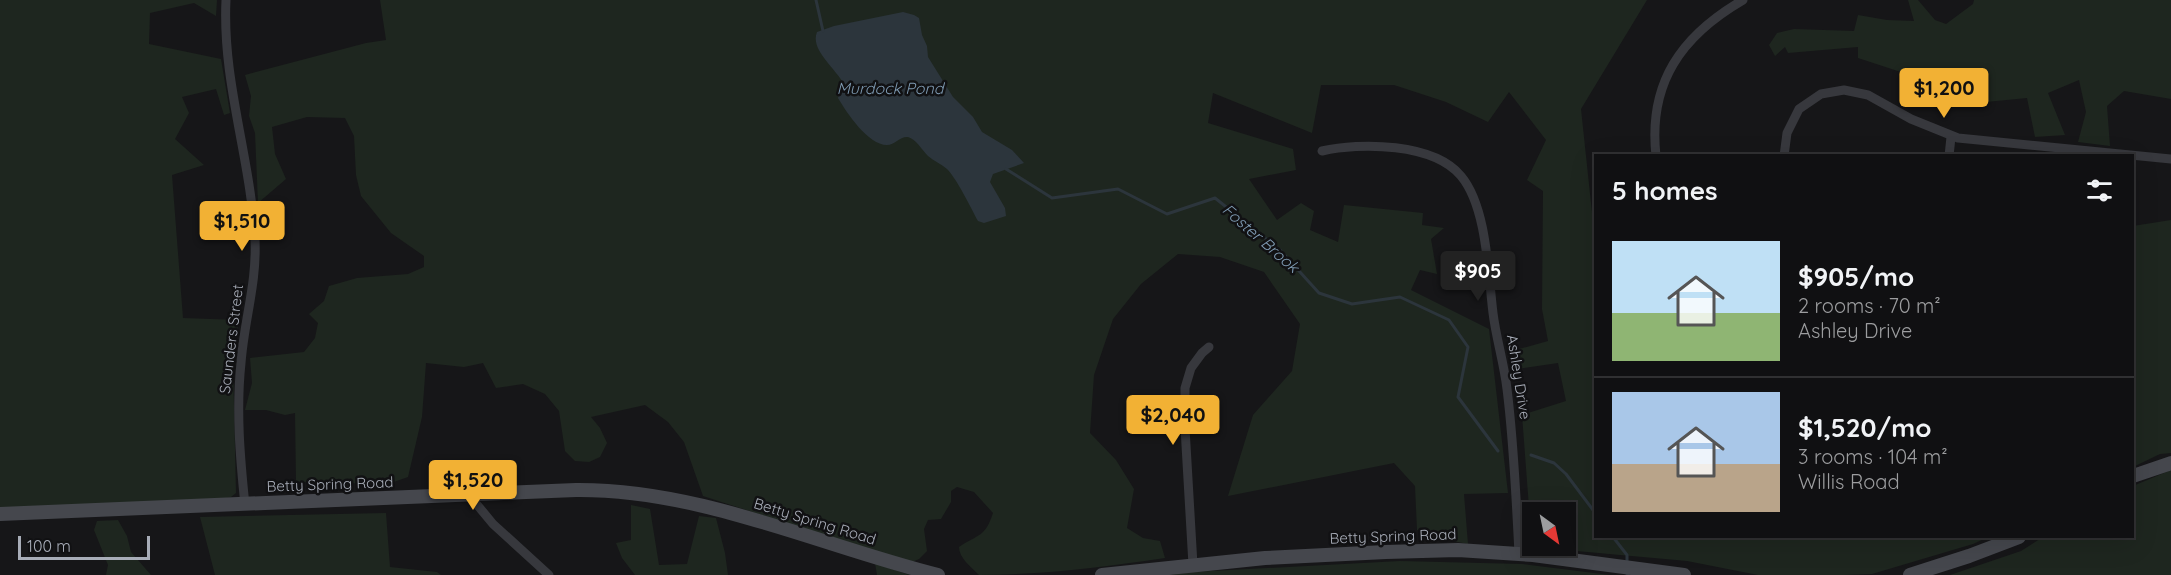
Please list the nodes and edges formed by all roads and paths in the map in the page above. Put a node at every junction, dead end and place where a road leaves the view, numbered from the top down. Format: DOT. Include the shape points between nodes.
graph roads {
  1 [pos="226,0"];
  2 [pos="1743,0"];
  3 [pos="1951,137"];
  4 [pos="1322,151"];
  5 [pos="1656,154"];
  6 [pos="1784,154"];
  7 [pos="1949,154"];
  8 [pos="2116,154"];
  9 [pos="2134,156"];
  10 [pos="2171,159"];
  11 [pos="1209,347"];
  12 [pos="2171,463"];
  13 [pos="2134,476"];
  14 [pos="469,495"];
  15 [pos="245,504"];
  16 [pos="0,514"];
  17 [pos="2017,538"];
  18 [pos="1519,554"];
  19 [pos="1192,565"];
  20 [pos="549,575"];
  21 [pos="938,575"];
  22 [pos="1102,575"];
  23 [pos="1684,575"];
  24 [pos="1910,575"];
  1 -- 15 [label="street, Saunders Street" via="228,69 255,238 254,283 242,347 239,394"];
  2 -- 5 [label="street" via="1698,33 1670,68 1656,111"];
  3 -- 6 [label="street" via="1868,95 1836,90 1799,109 1787,133"];
  3 -- 7 [label="street"];
  3 -- 8 [label="street"];
  4 -- 18 [label="street, Ashley Drive" via="1342,146 1406,150 1442,162 1467,183 1479,219 1507,385"];
  9 -- 10 [label="street"];
  11 -- 19 [label="street" via="1191,368 1185,388"];
  12 -- 13 [label="street"];
  14 -- 15 [label="street, Betty Spring Road"];
  14 -- 20 [label="street" via="493,524"];
  14 -- 21 [label="street, Betty Spring Road" via="594,490 660,497 713,508"];
  15 -- 16 [label="street, Betty Spring Road"];
  17 -- 24 [label="street"];
  18 -- 19 [label="street, Betty Spring Road" via="1458,550 1386,552"];
  18 -- 23 [label="street, Betty Spring Road"];
  19 -- 22 [label="street, Betty Spring Road"];
}
